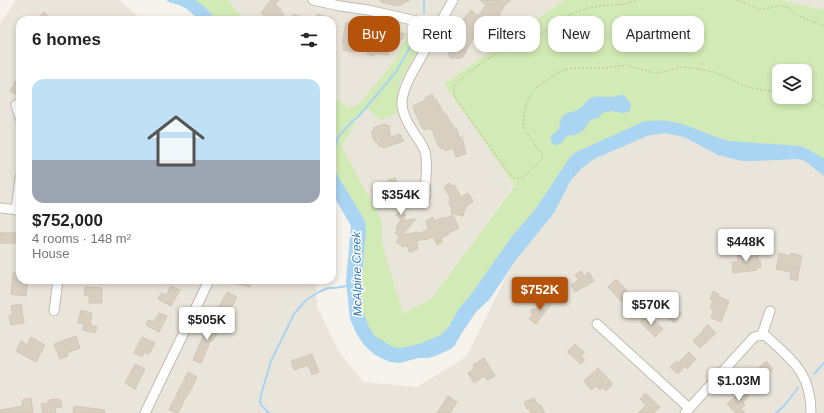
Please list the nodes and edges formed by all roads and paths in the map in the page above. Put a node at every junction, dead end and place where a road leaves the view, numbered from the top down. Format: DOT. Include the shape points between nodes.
graph roads {
  1 [pos="313,0"];
  2 [pos="369,0"];
  3 [pos="453,0"];
  4 [pos="636,0"];
  5 [pos="737,0"];
  6 [pos="368,10"];
  7 [pos="444,16"];
  8 [pos="408,19"];
  9 [pos="824,26"];
  10 [pos="424,52"];
  11 [pos="772,91"];
  12 [pos="812,98"];
  13 [pos="824,107"];
  14 [pos="426,195"];
  15 [pos="0,208"];
  16 [pos="16,210"];
  17 [pos="57,284"];
  18 [pos="207,284"];
  19 [pos="54,311"];
  20 [pos="770,311"];
  21 [pos="597,324"];
  22 [pos="762,335"];
  23 [pos="687,411"];
  24 [pos="145,413"];
  25 [pos="811,413"];
  1 -- 6 [label="street"];
  2 -- 6 [label="street"];
  3 -- 7 [label="street"];
  4 -- 11 [label="path" via="622,5 608,5 576,12 531,40 505,49 456,82 456,99 513,178 524,177 542,158 542,154 526,132 523,122 530,94 557,73 565,70 627,65 659,73 686,67 714,72 748,87"];
  5 -- 9 [label="path" via="759,8 786,7 801,17"];
  6 -- 8 [label="street"];
  10 -- 14 [label="street" via="404,88 401,102 406,119 424,149 427,166"];
  12 -- 13 [label="path"];
  15 -- 16 [label="street"];
  17 -- 19 [label="street"];
  18 -- 24 [label="street"];
  20 -- 22 [label="street"];
  21 -- 23 [label="street"];
  22 -- 23 [label="street" via="754,337"];
  22 -- 25 [label="street" via="800,370 808,387"];
}
